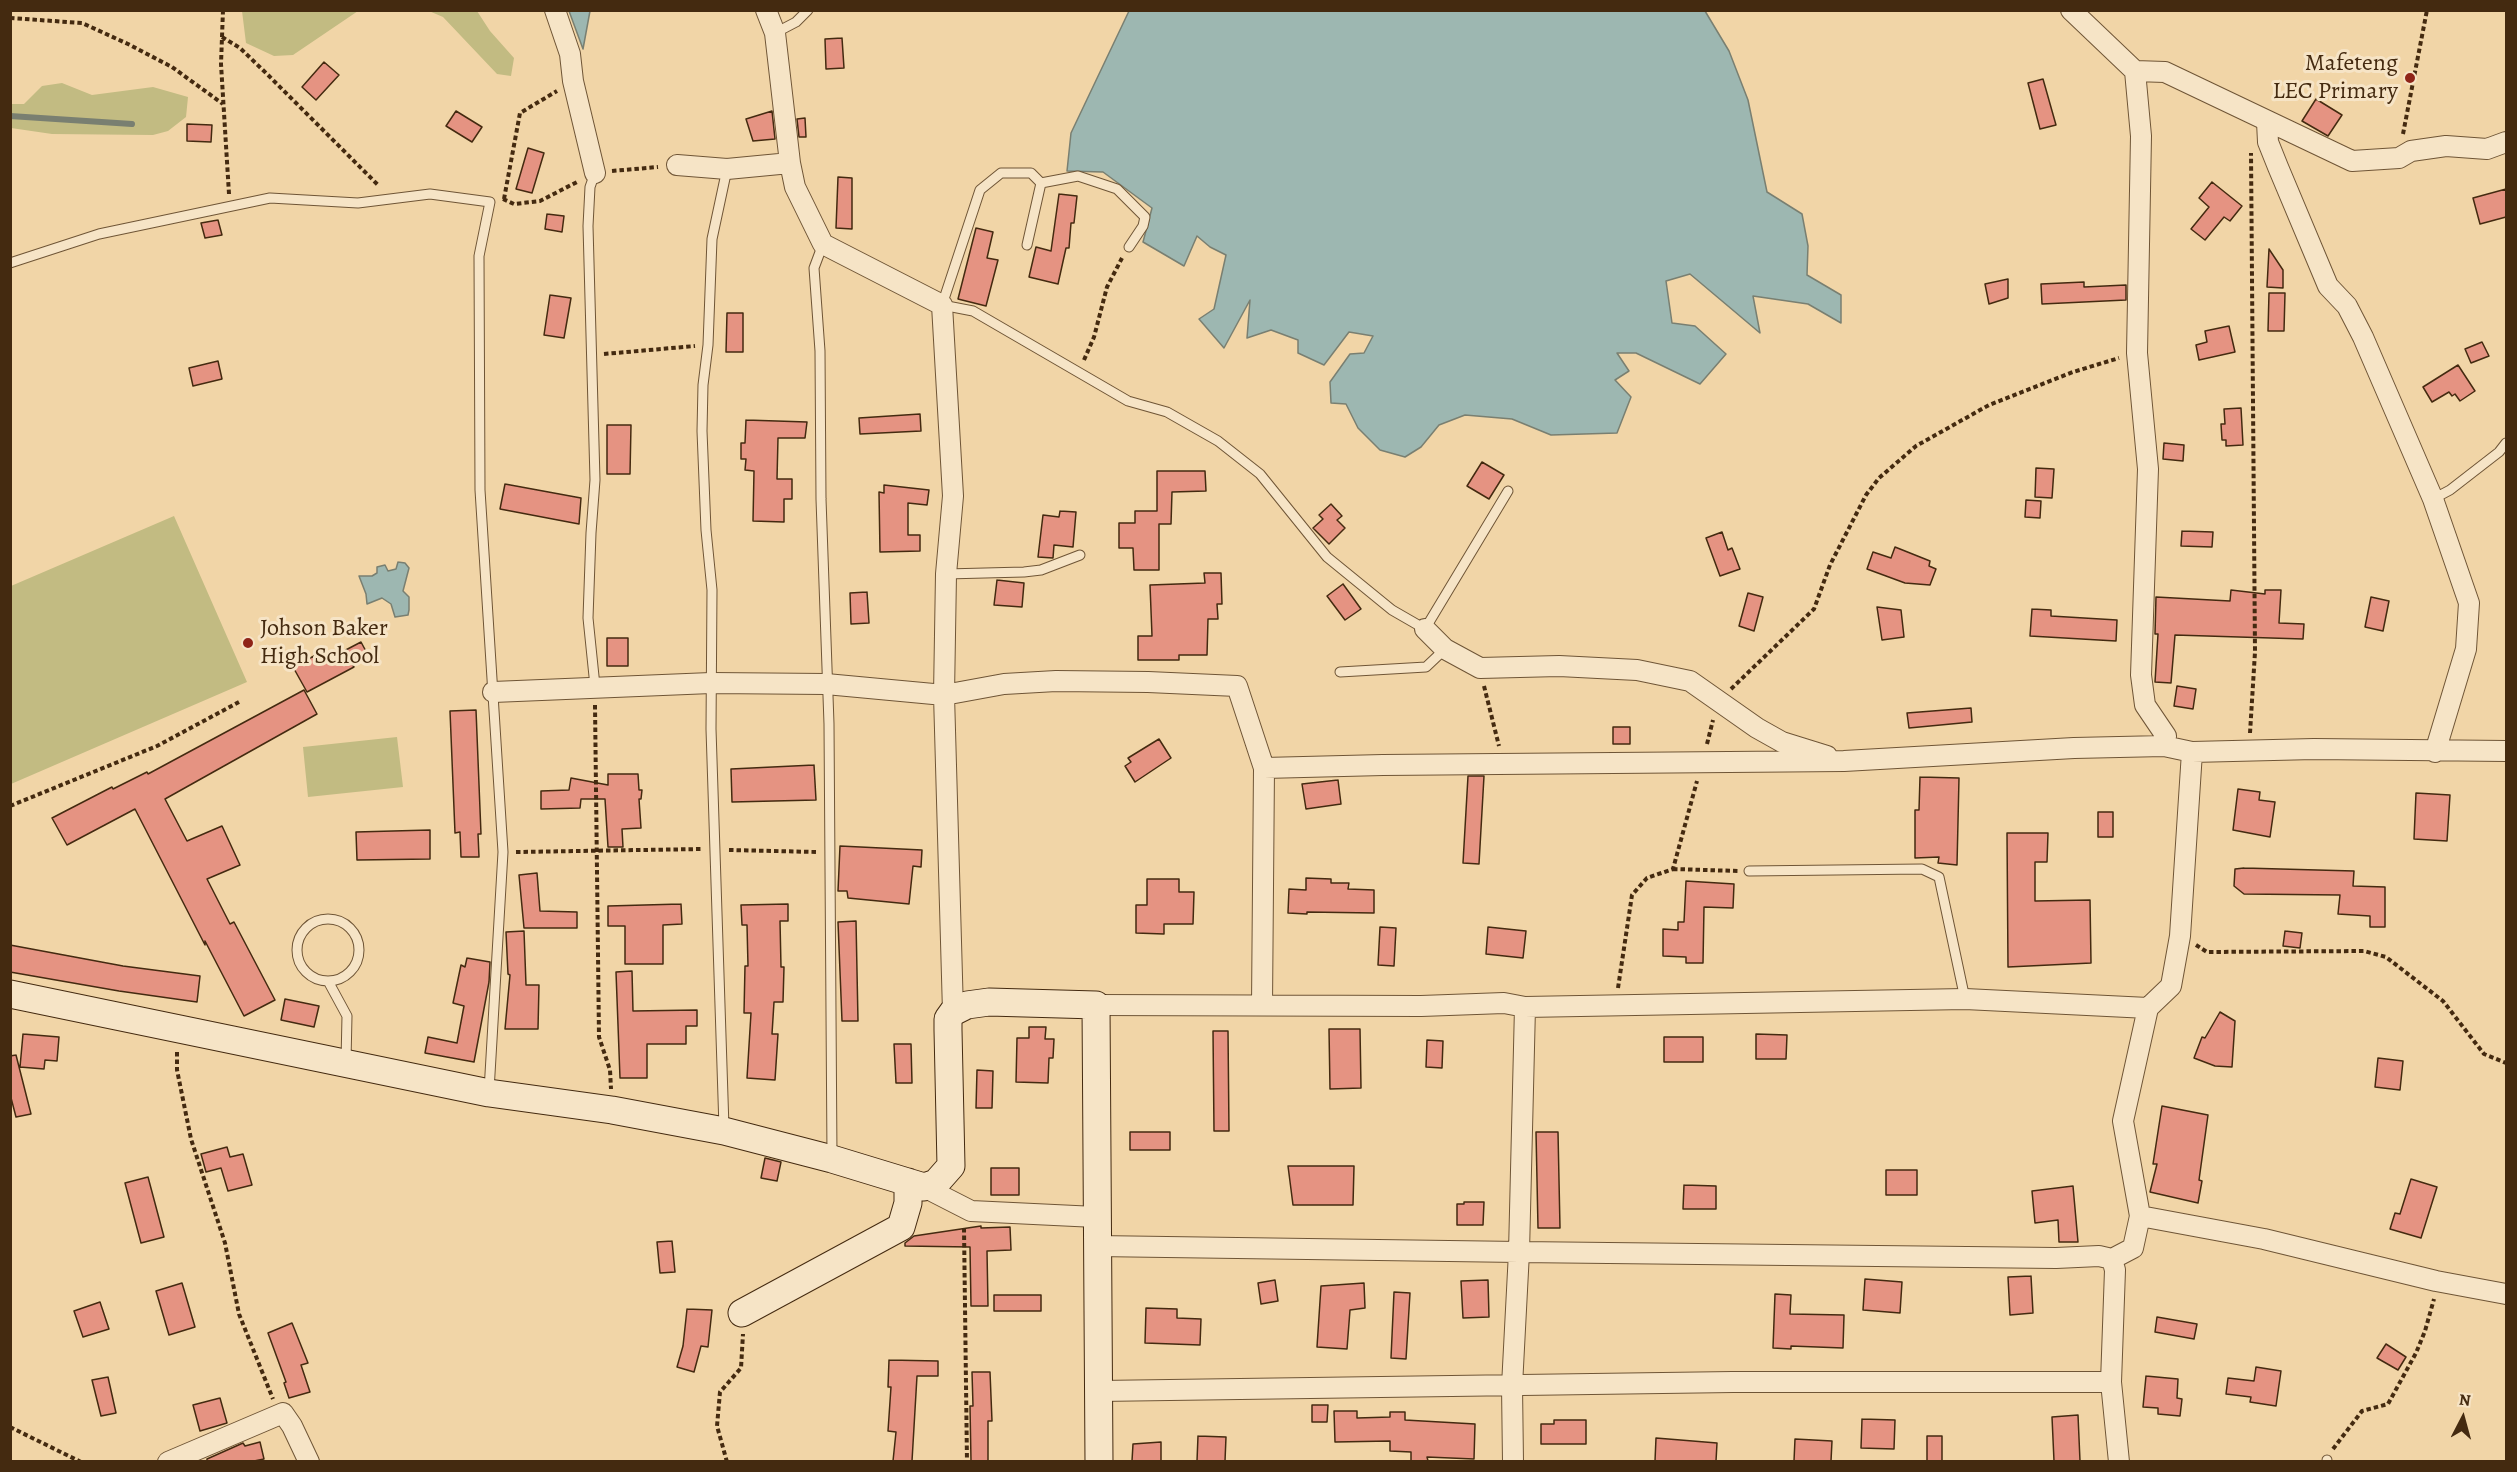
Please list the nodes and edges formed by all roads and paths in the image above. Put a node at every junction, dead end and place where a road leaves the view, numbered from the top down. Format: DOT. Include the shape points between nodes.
graph roads {
  1 [pos="223,10"];
  2 [pos="555,10"];
  3 [pos="766,10"];
  4 [pos="808,10"];
  5 [pos="2071,10"];
  6 [pos="2427,10"];
  7 [pos="10,18"];
  8 [pos="774,33"];
  9 [pos="222,37"];
  10 [pos="2135,71"];
  11 [pos="573,81"];
  12 [pos="222,104"];
  13 [pos="2268,132"];
  14 [pos="2506,142"];
  15 [pos="2411,151"];
  16 [pos="790,163"];
  17 [pos="677,165"];
  18 [pos="727,170"];
  19 [pos="595,173"];
  20 [pos="1041,183"];
  21 [pos="388,199"];
  22 [pos="504,199"];
  23 [pos="490,202"];
  24 [pos="229,207"];
  25 [pos="823,244"];
  26 [pos="1027,245"];
  27 [pos="1129,248"];
  28 [pos="10,262"];
  29 [pos="942,305"];
  30 [pos="708,345"];
  31 [pos="2137,353"];
  32 [pos="591,356"];
  33 [pos="1079,372"];
  34 [pos="2506,443"];
  35 [pos="1508,491"];
  36 [pos="2433,499"];
  37 [pos="1080,555"];
  38 [pos="946,574"];
  39 [pos="1425,629"];
  40 [pos="1444,649"];
  41 [pos="1480,668"];
  42 [pos="1340,672"];
  43 [pos="711,683"];
  44 [pos="826,684"];
  45 [pos="594,686"];
  46 [pos="493,692"];
  47 [pos="944,695"];
  48 [pos="1719,700"];
  49 [pos="239,702"];
  50 [pos="2164,746"];
  51 [pos="2249,749"];
  52 [pos="2506,751"];
  53 [pos="2192,752"];
  54 [pos="2435,752"];
  55 [pos="1844,761"];
  56 [pos="1503,764"];
  57 [pos="1702,764"];
  58 [pos="1264,768"];
  59 [pos="10,806"];
  60 [pos="716,849"];
  61 [pos="503,852"];
  62 [pos="598,852"];
  63 [pos="830,852"];
  64 [pos="1673,869"];
  65 [pos="1749,871"];
  66 [pos="2180,936"];
  67 [pos="328,981"];
  68 [pos="10,994"];
  69 [pos="1965,999"];
  70 [pos="1096,1005"];
  71 [pos="1262,1005"];
  72 [pos="1610,1006"];
  73 [pos="1525,1007"];
  74 [pos="2148,1008"];
  75 [pos="953,1012"];
  76 [pos="177,1028"];
  77 [pos="2506,1064"];
  78 [pos="346,1065"];
  79 [pos="489,1093"];
  80 [pos="612,1110"];
  81 [pos="724,1131"];
  82 [pos="832,1159"];
  83 [pos="916,1184"];
  84 [pos="964,1207"];
  85 [pos="2140,1216"];
  86 [pos="1096,1217"];
  87 [pos="1096,1246"];
  88 [pos="1519,1252"];
  89 [pos="2112,1259"];
  90 [pos="2436,1281"];
  91 [pos="2506,1294"];
  92 [pos="742,1314"];
  93 [pos="2111,1382"];
  94 [pos="1512,1386"];
  95 [pos="1099,1391"];
  96 [pos="283,1413"];
  97 [pos="10,1427"];
  98 [pos="81,1461"];
  99 [pos="168,1461"];
  100 [pos="309,1461"];
  101 [pos="727,1461"];
  102 [pos="967,1461"];
  103 [pos="1099,1461"];
  104 [pos="1513,1461"];
  105 [pos="2119,1461"];
  106 [pos="2327,1461"];
  1 -- 9 [label="path"];
  2 -- 11 [label="street" via="570,54"];
  3 -- 8 [label="street"];
  4 -- 8 [label="lane" via="796,22"];
  5 -- 10 [label="street"];
  6 -- 15 [label="path" via="2403,134"];
  7 -- 12 [label="path" via="82,23 172,67"];
  8 -- 16 [label="street"];
  9 -- 12 [label="path"];
  9 -- 21 [label="path" via="240,48 383,189"];
  10 -- 13 [label="street" via="2165,72"];
  10 -- 31 [label="street" via="2141,136"];
  11 -- 19 [label="street"];
  11 -- 22 [label="path" via="520,113"];
  12 -- 24 [label="path"];
  13 -- 15 [label="street" via="2352,161 2399,158"];
  13 -- 36 [label="street" via="2328,286 2348,306"];
  13 -- 51 [label="path" via="2251,152 2255,652"];
  14 -- 15 [label="street" via="2487,149 2446,146"];
  16 -- 18 [label="street"];
  16 -- 25 [label="street" via="795,187"];
  17 -- 18 [label="street"];
  17 -- 19 [label="path"];
  18 -- 30 [label="lane" via="711,239"];
  19 -- 22 [label="path" via="540,201 514,204"];
  19 -- 32 [label="lane" via="590,187 588,226"];
  20 -- 26 [label="lane"];
  20 -- 27 [label="lane" via="1078,176 1117,189 1145,217"];
  20 -- 29 [label="lane" via="1031,173 1001,174 980,190"];
  21 -- 23 [label="lane" via="430,194"];
  21 -- 24 [label="lane" via="358,204 270,198"];
  22 -- 23 [label="path"];
  23 -- 46 [label="lane" via="479,256 480,479"];
  24 -- 28 [label="lane" via="99,234"];
  25 -- 29 [label="street"];
  25 -- 44 [label="lane" via="814,268 820,351"];
  27 -- 33 [label="path" via="1107,287 1094,337"];
  29 -- 33 [label="lane" via="972,311"];
  29 -- 38 [label="street" via="953,496"];
  30 -- 32 [label="path"];
  30 -- 43 [label="lane" via="702,431 712,590"];
  31 -- 48 [label="path" via="2073,372 1989,405 1916,446 1879,478 1866,495 1830,565 1814,609"];
  31 -- 50 [label="street" via="2148,470 2141,675 2145,705 2166,736"];
  32 -- 45 [label="lane" via="595,480 588,618"];
  33 -- 39 [label="lane" via="1128,401 1167,412 1218,441 1260,474 1327,557 1392,610"];
  34 -- 36 [label="lane" via="2451,490"];
  35 -- 39 [label="lane"];
  36 -- 54 [label="street" via="2469,603 2466,649"];
  37 -- 38 [label="lane" via="1041,570"];
  38 -- 47 [label="street"];
  39 -- 40 [label="street"];
  40 -- 41 [label="street"];
  40 -- 42 [label="lane" via="1426,667"];
  41 -- 48 [label="street" via="1559,666 1637,670 1690,681"];
  41 -- 56 [label="path"];
  43 -- 44 [label="street"];
  43 -- 45 [label="street"];
  43 -- 60 [label="lane"];
  44 -- 47 [label="street"];
  44 -- 63 [label="lane"];
  45 -- 46 [label="street"];
  45 -- 62 [label="path"];
  46 -- 61 [label="lane"];
  47 -- 58 [label="street" via="1004,684 1056,681 1237,686"];
  47 -- 75 [label="street"];
  48 -- 55 [label="street" via="1782,742"];
  48 -- 57 [label="path"];
  49 -- 59 [label="path" via="157,746"];
  50 -- 53 [label="street"];
  50 -- 55 [label="street"];
  51 -- 53 [label="street"];
  51 -- 54 [label="street"];
  52 -- 54 [label="street"];
  53 -- 66 [label="street"];
  55 -- 57 [label="street"];
  56 -- 57 [label="street"];
  56 -- 58 [label="street"];
  57 -- 64 [label="path"];
  58 -- 71 [label="street"];
  60 -- 62 [label="path"];
  60 -- 63 [label="path"];
  60 -- 81 [label="lane"];
  61 -- 62 [label="path"];
  61 -- 79 [label="lane"];
  62 -- 80 [label="path" via="599,1037 610,1070"];
  63 -- 82 [label="lane"];
  64 -- 65 [label="path"];
  64 -- 72 [label="path" via="1647,878 1632,895 1619,984"];
  65 -- 69 [label="lane" via="1922,869 1939,877"];
  66 -- 74 [label="street" via="2171,987"];
  66 -- 77 [label="path" via="2207,952 2364,951 2386,957 2443,1001 2484,1054"];
  67 -- 67 [label="lane" via="348,974 358,957 356,937 333,919 304,929 297,948 302,968 318,980"];
  67 -- 78 [label="lane" via="347,1016"];
  68 -- 76 [label="street"];
  69 -- 72 [label="street"];
  69 -- 74 [label="street"];
  70 -- 71 [label="street"];
  70 -- 75 [label="street" via="989,1002"];
  70 -- 86 [label="street"];
  71 -- 73 [label="street" via="1504,1003"];
  72 -- 73 [label="street"];
  73 -- 88 [label="street"];
  74 -- 85 [label="street" via="2123,1121"];
  75 -- 83 [label="street" via="948,1019 951,1166 936,1183"];
  76 -- 78 [label="street"];
  76 -- 96 [label="path" via="177,1070 191,1139 225,1243 239,1314 272,1397"];
  78 -- 79 [label="street"];
  79 -- 80 [label="street"];
  80 -- 81 [label="street"];
  81 -- 82 [label="street"];
  82 -- 83 [label="street"];
  83 -- 84 [label="street"];
  83 -- 92 [label="street" via="901,1227"];
  84 -- 86 [label="street"];
  84 -- 102 [label="path"];
  85 -- 89 [label="street" via="2133,1248"];
  85 -- 90 [label="street" via="2264,1239"];
  86 -- 87 [label="street"];
  87 -- 88 [label="street"];
  87 -- 95 [label="street"];
  88 -- 89 [label="street"];
  88 -- 94 [label="street"];
  89 -- 93 [label="street" via="2115,1270"];
  90 -- 91 [label="street"];
  90 -- 106 [label="path" via="2425,1331 2388,1404 2362,1411 2335,1444"];
  92 -- 101 [label="path" via="741,1368 720,1392 717,1426"];
  93 -- 94 [label="street"];
  93 -- 105 [label="street"];
  94 -- 95 [label="street"];
  94 -- 104 [label="street"];
  95 -- 103 [label="street"];
  96 -- 99 [label="street"];
  96 -- 100 [label="street"];
  97 -- 98 [label="path"];
}
